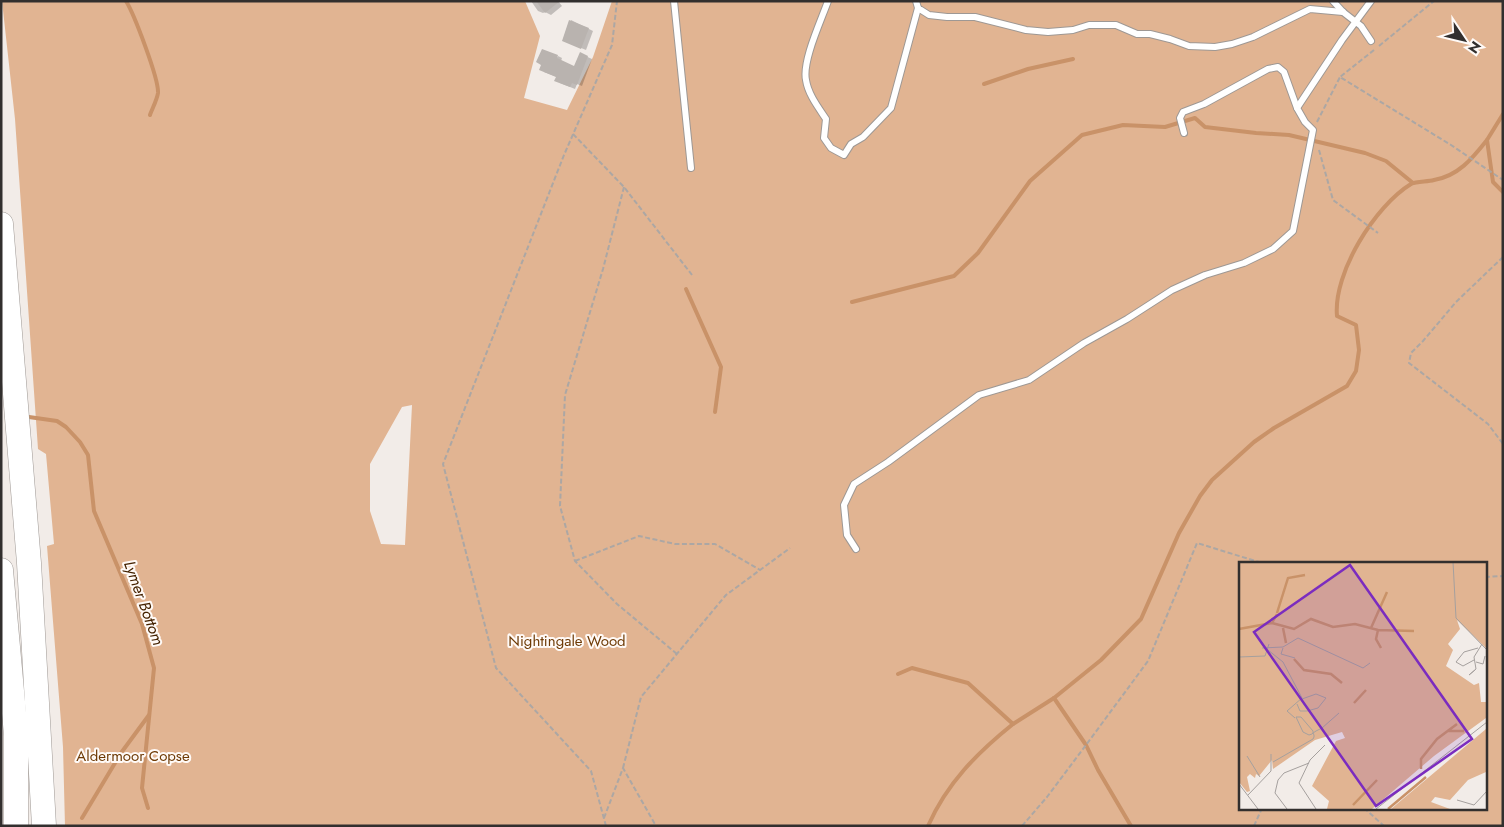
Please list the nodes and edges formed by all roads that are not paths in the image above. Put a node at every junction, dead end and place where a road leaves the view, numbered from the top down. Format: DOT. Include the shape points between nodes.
graph roads {
  1 [pos="674,1"];
  2 [pos="828,1"];
  3 [pos="1333,1"];
  4 [pos="1371,1"];
  5 [pos="917,4"];
  6 [pos="1343,12"];
  7 [pos="1356,22"];
  8 [pos="1371,41"];
  9 [pos="1297,108"];
  10 [pos="1184,133"];
  11 [pos="692,168"];
  12 [pos="1,224"];
  13 [pos="856,549"];
  14 [pos="1,570"];
  15 [pos="16,826"];
  16 [pos="44,826"];
  1 -- 11 [label="lane"];
  2 -- 5 [label="lane" via="806,61 806,81 826,119 824,138 831,148 844,155 851,144 863,137 891,108"];
  3 -- 6 [label="lane"];
  4 -- 7 [label="lane"];
  5 -- 6 [label="lane" via="929,15 975,16 1026,30 1073,30 1089,25 1116,25 1137,34 1150,34 1189,46 1215,47 1253,37 1310,10"];
  6 -- 7 [label="lane"];
  7 -- 8 [label="lane"];
  7 -- 9 [label="lane"];
  9 -- 10 [label="lane" via="1284,72 1278,67 1268,69 1183,112"];
  9 -- 13 [label="lane" via="1313,131 1293,231 1273,249 1172,290 1029,380 979,395 854,484 844,505 847,535"];
  12 -- 16 [label="highway" via="29,563"];
  14 -- 15 [label="highway" via="16,735"];
}
